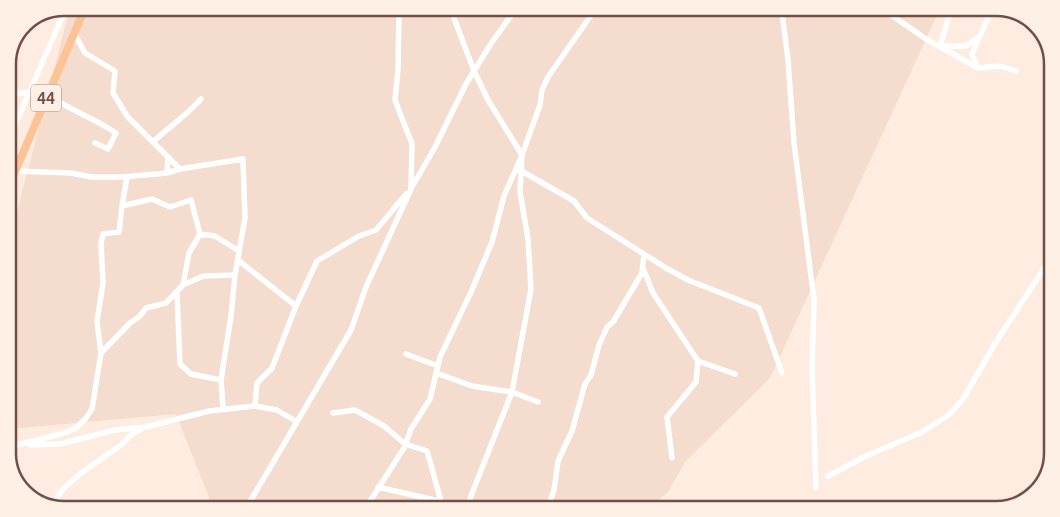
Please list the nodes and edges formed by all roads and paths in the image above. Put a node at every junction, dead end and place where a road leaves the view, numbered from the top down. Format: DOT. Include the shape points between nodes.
graph roads {
  1 [pos="62,16"];
  2 [pos="81,16"];
  3 [pos="399,16"];
  4 [pos="453,16"];
  5 [pos="511,16"];
  6 [pos="591,16"];
  7 [pos="782,16"];
  8 [pos="893,16"];
  9 [pos="949,16"];
  10 [pos="989,16"];
  11 [pos="74,33"];
  12 [pos="980,36"];
  13 [pos="940,46"];
  14 [pos="978,68"];
  15 [pos="474,71"];
  16 [pos="1016,71"];
  17 [pos="16,93"];
  18 [pos="28,94"];
  19 [pos="47,96"];
  20 [pos="201,99"];
  21 [pos="16,122"];
  22 [pos="154,141"];
  23 [pos="95,143"];
  24 [pos="522,155"];
  25 [pos="168,157"];
  26 [pos="16,169"];
  27 [pos="180,169"];
  28 [pos="519,169"];
  29 [pos="16,171"];
  30 [pos="167,173"];
  31 [pos="127,177"];
  32 [pos="411,188"];
  33 [pos="122,206"];
  34 [pos="200,234"];
  35 [pos="239,250"];
  36 [pos="644,254"];
  37 [pos="238,260"];
  38 [pos="643,268"];
  39 [pos="1044,268"];
  40 [pos="235,275"];
  41 [pos="183,285"];
  42 [pos="177,292"];
  43 [pos="296,306"];
  44 [pos="101,353"];
  45 [pos="406,354"];
  46 [pos="698,361"];
  47 [pos="438,366"];
  48 [pos="436,373"];
  49 [pos="782,373"];
  50 [pos="736,374"];
  51 [pos="221,380"];
  52 [pos="512,392"];
  53 [pos="538,402"];
  54 [pos="255,406"];
  55 [pos="223,409"];
  56 [pos="333,413"];
  57 [pos="297,422"];
  58 [pos="146,427"];
  59 [pos="16,444"];
  60 [pos="16,444"];
  61 [pos="405,444"];
  62 [pos="672,458"];
  63 [pos="828,476"];
  64 [pos="378,487"];
  65 [pos="816,488"];
  66 [pos="55,500"];
  67 [pos="250,501"];
  68 [pos="370,501"];
  69 [pos="441,501"];
  70 [pos="469,501"];
  71 [pos="551,501"];
  1 -- 18 [label="street, 44"];
  2 -- 11 [label="main road, 44"];
  3 -- 32 [label="street" via="395,100 412,144"];
  4 -- 15 [label="street"];
  5 -- 15 [label="street"];
  6 -- 24 [label="street" via="548,77"];
  7 -- 65 [label="street" via="794,143 814,300 812,367"];
  8 -- 13 [label="street"];
  9 -- 13 [label="street"];
  10 -- 12 [label="street"];
  11 -- 19 [label="main road, 44"];
  11 -- 22 [label="street" via="85,53 115,71 113,93 127,116"];
  12 -- 13 [label="street" via="966,46"];
  12 -- 14 [label="street" via="972,54"];
  13 -- 14 [label="street"];
  14 -- 16 [label="street" via="1000,66"];
  15 -- 24 [label="street"];
  15 -- 32 [label="street"];
  17 -- 18 [label="street"];
  18 -- 21 [label="street, 44"];
  19 -- 23 [label="street" via="116,134 108,149"];
  19 -- 26 [label="main road, 44"];
  20 -- 22 [label="street"];
  22 -- 25 [label="street"];
  24 -- 28 [label="street"];
  25 -- 27 [label="street"];
  25 -- 30 [label="street"];
  27 -- 30 [label="street"];
  27 -- 35 [label="street" via="243,159 245,218"];
  28 -- 36 [label="street" via="574,201 587,218"];
  28 -- 47 [label="street" via="504,196 492,242"];
  28 -- 52 [label="street" via="531,289"];
  29 -- 31 [label="street"];
  30 -- 31 [label="street"];
  31 -- 33 [label="street"];
  32 -- 43 [label="street" via="376,230 358,236 317,260"];
  32 -- 57 [label="street" via="366,287 351,330"];
  33 -- 34 [label="street" via="152,200 170,207 191,200"];
  33 -- 44 [label="street" via="119,232 103,234 103,283 97,322"];
  34 -- 35 [label="street" via="215,236"];
  34 -- 41 [label="street" via="189,253"];
  35 -- 37 [label="street"];
  36 -- 38 [label="street"];
  36 -- 49 [label="street" via="688,280 758,308"];
  37 -- 40 [label="street"];
  37 -- 43 [label="street"];
  38 -- 46 [label="street" via="653,293"];
  38 -- 71 [label="street" via="600,345 572,431 558,461"];
  39 -- 63 [label="street" via="963,399 950,414 922,432"];
  40 -- 41 [label="street" via="203,276"];
  40 -- 51 [label="street"];
  41 -- 42 [label="street"];
  42 -- 44 [label="street" via="166,302 146,308"];
  42 -- 51 [label="street" via="180,364 191,374"];
  43 -- 54 [label="street" via="272,368 257,383"];
  44 -- 59 [label="street" via="92,409 86,418 67,432"];
  45 -- 47 [label="street"];
  46 -- 50 [label="street"];
  46 -- 62 [label="street" via="696,382 667,417"];
  47 -- 48 [label="street"];
  48 -- 52 [label="street" via="472,386"];
  48 -- 61 [label="street" via="430,399"];
  51 -- 55 [label="street"];
  52 -- 53 [label="street"];
  52 -- 70 [label="street"];
  54 -- 55 [label="street"];
  54 -- 57 [label="street" via="277,410"];
  55 -- 58 [label="street"];
  56 -- 61 [label="street" via="355,410 384,426"];
  57 -- 67 [label="street"];
  58 -- 60 [label="street" via="115,430 60,444"];
  58 -- 66 [label="street" via="80,474"];
  61 -- 64 [label="street"];
  61 -- 69 [label="street" via="427,451"];
  64 -- 68 [label="street"];
  64 -- 69 [label="street"];
}
